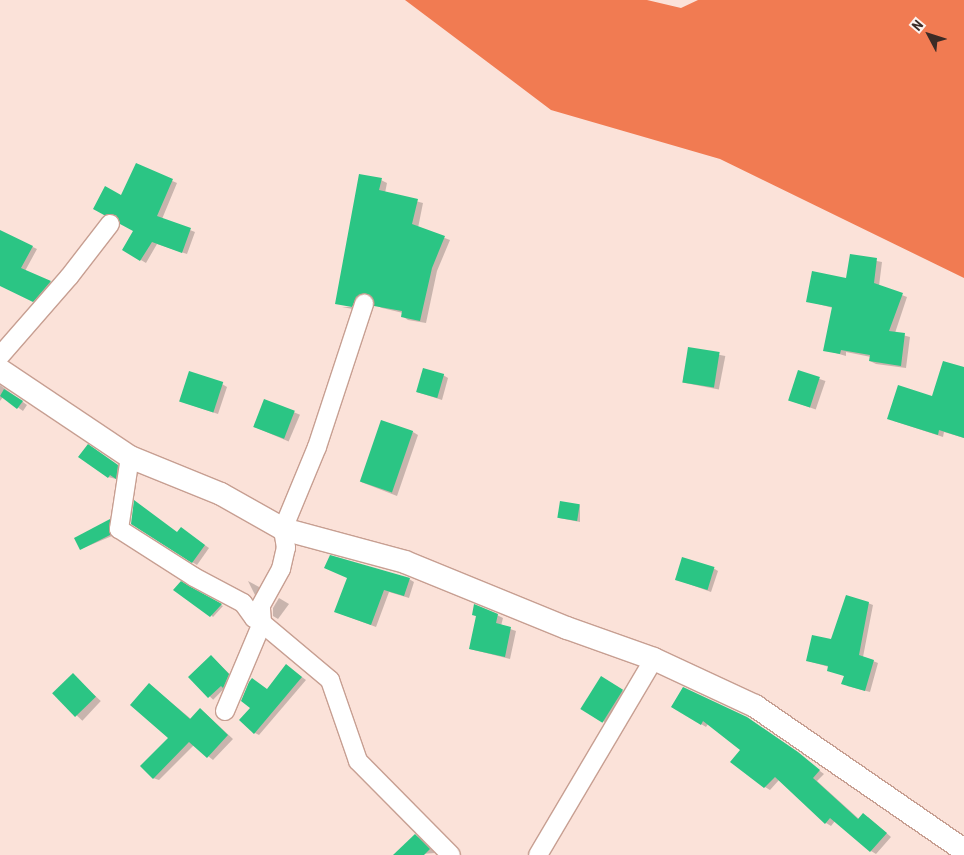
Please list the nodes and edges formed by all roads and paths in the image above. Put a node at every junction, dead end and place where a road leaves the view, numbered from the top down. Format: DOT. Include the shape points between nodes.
graph roads {
  1 [pos="110,224"];
  2 [pos="364,304"];
  3 [pos="0,356"];
  4 [pos="0,370"];
  5 [pos="130,457"];
  6 [pos="283,529"];
  7 [pos="258,621"];
  8 [pos="654,659"];
  9 [pos="225,711"];
  10 [pos="964,850"];
  11 [pos="451,855"];
  12 [pos="538,855"];
  1 -- 3 [label="street"];
  2 -- 6 [label="street" via="317,447"];
  4 -- 5 [label="street"];
  5 -- 6 [label="street" via="221,494"];
  5 -- 7 [label="street" via="118,529 194,577 243,603"];
  6 -- 7 [label="street" via="286,548 281,569"];
  6 -- 8 [label="street" via="406,562 567,628"];
  7 -- 9 [label="street"];
  7 -- 11 [label="street" via="330,680 358,761"];
  8 -- 10 [label="street" via="755,706"];
  8 -- 12 [label="street"];
}
